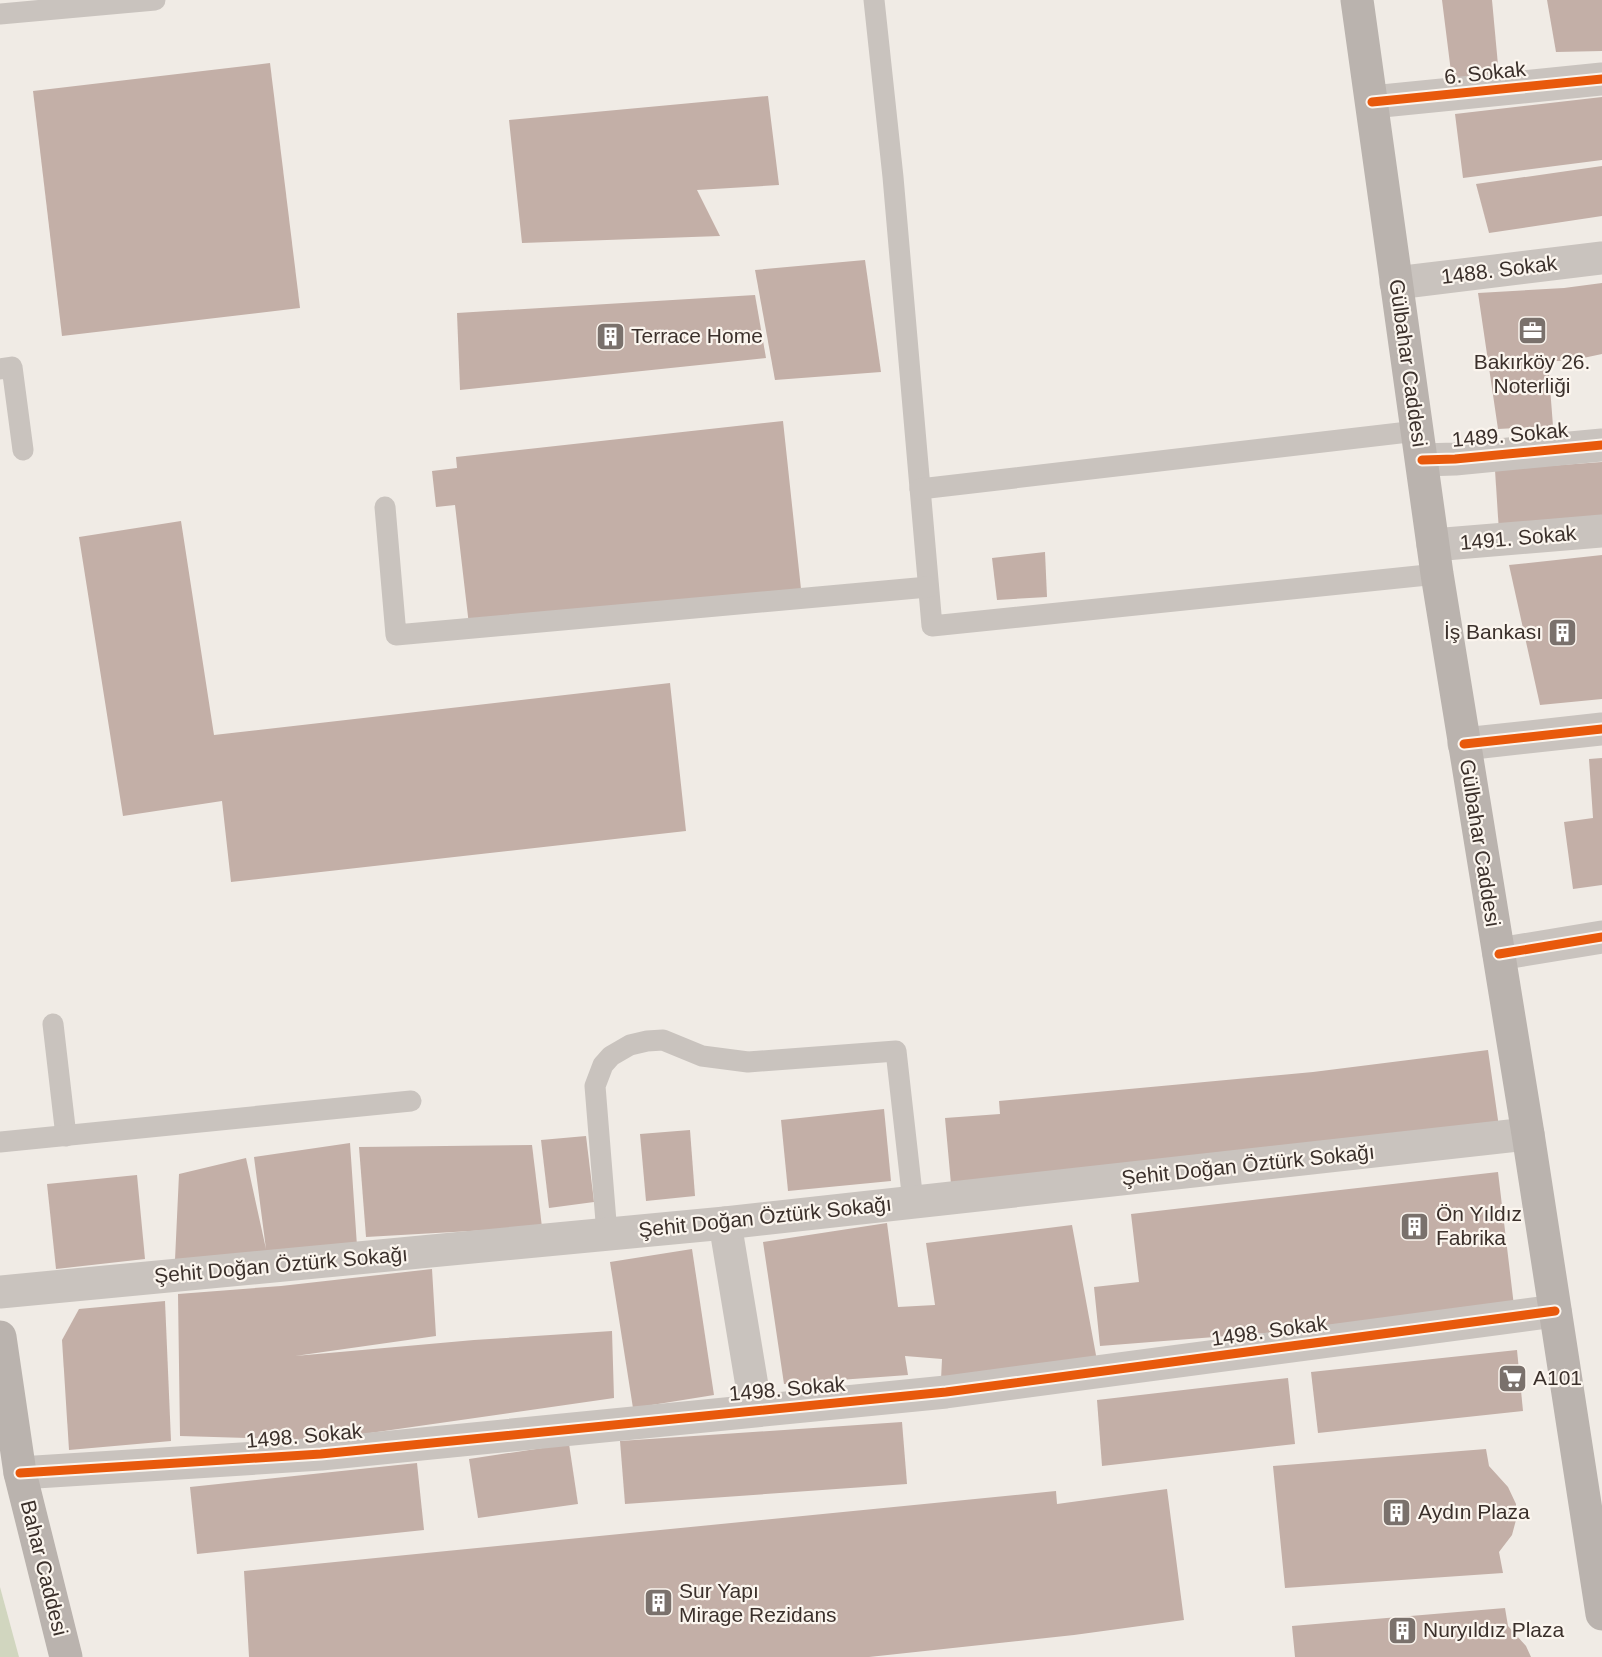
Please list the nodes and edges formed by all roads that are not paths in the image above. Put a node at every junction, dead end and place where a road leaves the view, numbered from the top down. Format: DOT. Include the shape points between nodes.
graph roads {
  1 [pos="155,0"];
  2 [pos="874,0"];
  3 [pos="1357,0"];
  4 [pos="0,14"];
  5 [pos="1602,79"];
  6 [pos="1372,102"];
  7 [pos="1602,258"];
  8 [pos="1396,283"];
  9 [pos="0,369"];
  10 [pos="1420,445"];
  11 [pos="1602,445"];
  12 [pos="23,450"];
  13 [pos="920,489"];
  14 [pos="385,507"];
  15 [pos="1602,531"];
  16 [pos="1435,560"];
  17 [pos="928,587"];
  18 [pos="1602,729"];
  19 [pos="1464,744"];
  20 [pos="1602,937"];
  21 [pos="1499,954"];
  22 [pos="53,1024"];
  23 [pos="411,1101"];
  24 [pos="1528,1134"];
  25 [pos="66,1136"];
  26 [pos="0,1142"];
  27 [pos="913,1202"];
  28 [pos="724,1222"];
  29 [pos="607,1234"];
  30 [pos="0,1292"];
  31 [pos="1555,1311"];
  32 [pos="0,1337"];
  33 [pos="756,1410"];
  34 [pos="20,1473"];
  35 [pos="1602,1614"];
  36 [pos="66,1657"];
  1 -- 4 [label="lane"];
  2 -- 13 [label="lane"];
  3 -- 6 [label="main road, Gülbahar Caddesi"];
  5 -- 6 [label="street, 6. Sokak"];
  6 -- 8 [label="main road, Gülbahar Caddesi"];
  7 -- 8 [label="street, 1488. Sokak"];
  8 -- 10 [label="main road, Gülbahar Caddesi"];
  9 -- 12 [label="lane" via="12,367"];
  10 -- 11 [label="street, 1489. Sokak" via="1455,459"];
  10 -- 13 [label="lane"];
  10 -- 16 [label="main road, Gülbahar Caddesi"];
  13 -- 17 [label="lane"];
  14 -- 17 [label="lane" via="396,635"];
  15 -- 16 [label="street, 1491. Sokak"];
  16 -- 17 [label="lane" via="932,627"];
  16 -- 19 [label="main road, Gülbahar Caddesi"];
  18 -- 19 [label="street"];
  19 -- 21 [label="main road, Gülbahar Caddesi"];
  20 -- 21 [label="street"];
  21 -- 24 [label="main road, Gülbahar Caddesi"];
  22 -- 25 [label="lane"];
  23 -- 25 [label="lane"];
  24 -- 27 [label="street, Şehit Doğan Öztürk Sokağı"];
  24 -- 31 [label="main road, Gülbahar Caddesi"];
  25 -- 26 [label="lane"];
  27 -- 28 [label="street, Şehit Doğan Öztürk Sokağı"];
  27 -- 29 [label="lane" via="896,1051 748,1062 702,1056 663,1040 646,1041 611,1056 603,1065 596,1086"];
  28 -- 29 [label="street, Şehit Doğan Öztürk Sokağı"];
  28 -- 33 [label="street"];
  29 -- 30 [label="street, Şehit Doğan Öztürk Sokağı"];
  31 -- 33 [label="street, 1498. Sokak" via="946,1392"];
  31 -- 35 [label="main road, Gülbahar Caddesi"];
  32 -- 34 [label="main road, Bahar Caddesi"];
  33 -- 34 [label="street, 1498. Sokak" via="321,1454"];
  34 -- 36 [label="main road, Bahar Caddesi"];
}
